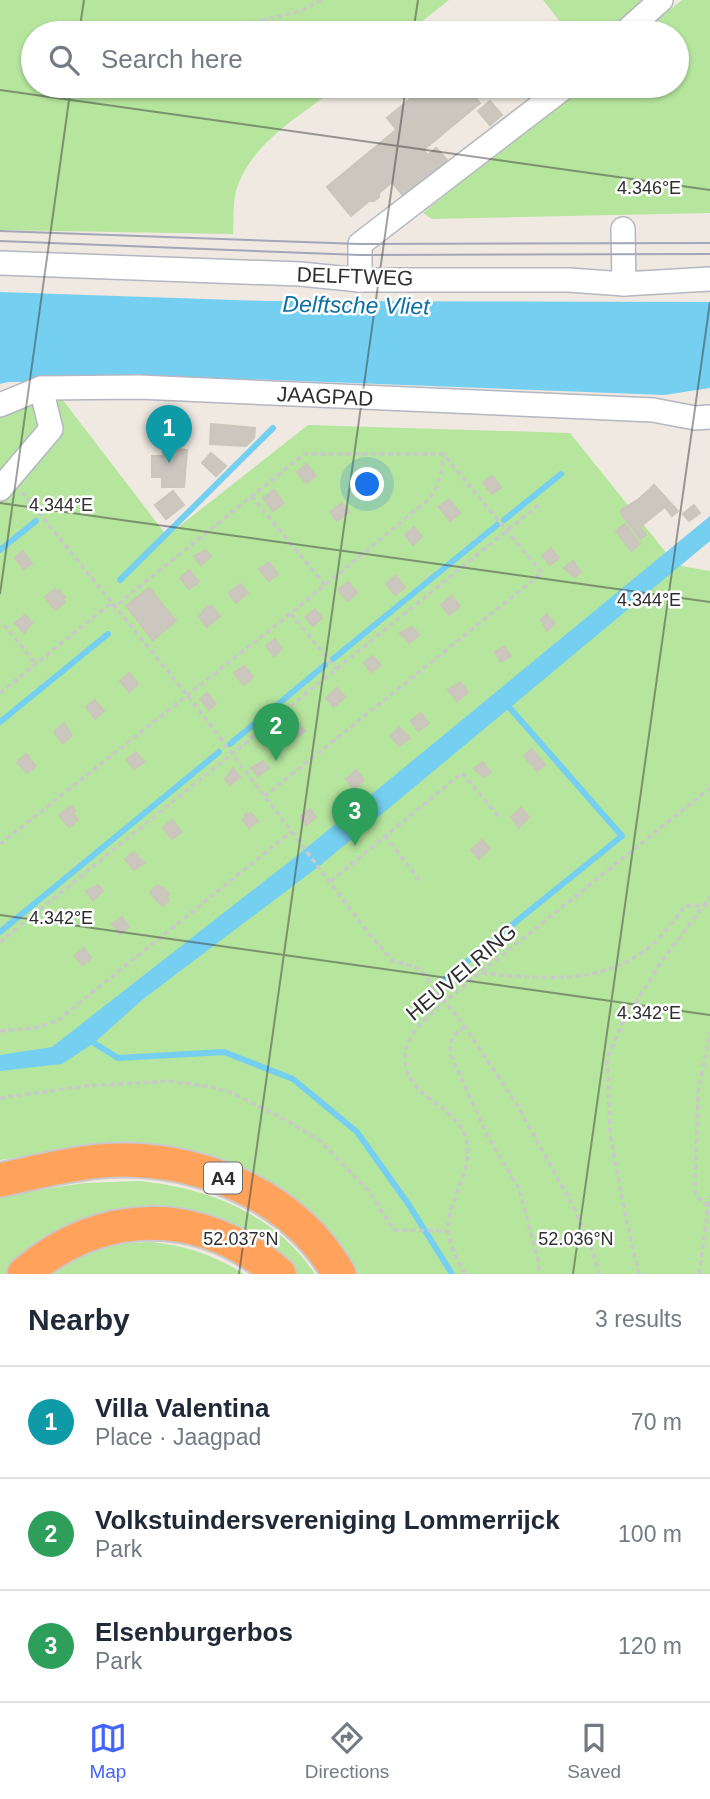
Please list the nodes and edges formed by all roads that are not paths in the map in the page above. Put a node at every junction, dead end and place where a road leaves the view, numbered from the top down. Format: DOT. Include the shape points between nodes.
graph roads {
  1 [pos="661,0"];
  2 [pos="637,21"];
  3 [pos="550,98"];
  4 [pos="623,229"];
  5 [pos="0,263"];
  6 [pos="710,279"];
  7 [pos="360,280"];
  8 [pos="624,284"];
  9 [pos="41,388"];
  10 [pos="0,405"];
  11 [pos="710,417"];
  12 [pos="4,485"];
  13 [pos="0,1183"];
  14 [pos="24,1274"];
  15 [pos="279,1274"];
  16 [pos="321,1274"];
  17 [pos="339,1274"];
  1 -- 2 [label="street"];
  3 -- 7 [label="street" via="360,244"];
  4 -- 8 [label="street"];
  5 -- 7 [label="street, DELFTWEG"];
  6 -- 8 [label="street, DELFTWEG"];
  7 -- 8 [label="street, DELFTWEG"];
  9 -- 10 [label="street, JAAGPAD"];
  9 -- 11 [label="street, JAAGPAD" via="139,387 653,410"];
  9 -- 12 [label="street" via="51,429"];
  13 -- 16 [label="highway, A4" via="123,1175 186,1182 236,1200 264,1217 303,1250"];
  13 -- 17 [label="highway, A4" via="102,1161 150,1161 194,1168 233,1182 279,1209 321,1248"];
  14 -- 15 [label="highway" via="75,1239 142,1223 187,1227 228,1240"];
}
